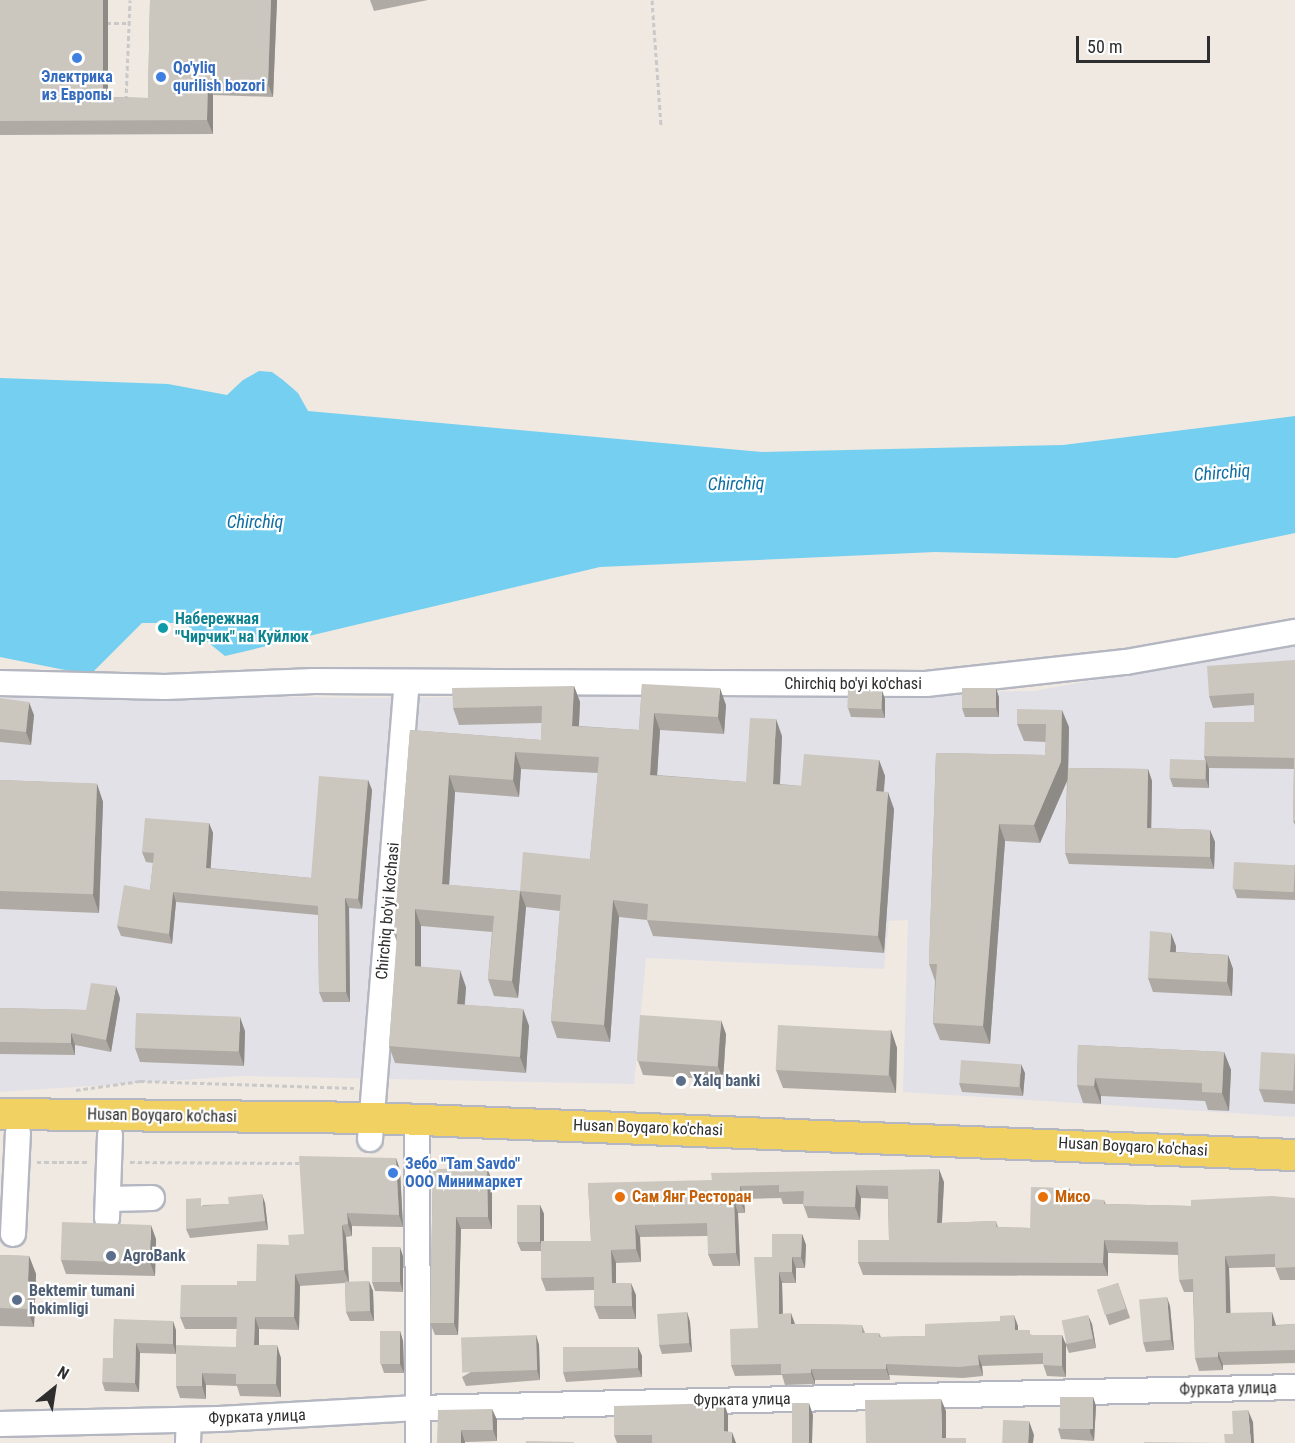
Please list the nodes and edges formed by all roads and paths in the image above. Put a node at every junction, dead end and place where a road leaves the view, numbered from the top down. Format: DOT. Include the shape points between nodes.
graph roads {
  1 [pos="130,0"];
  2 [pos="652,0"];
  3 [pos="98,23"];
  4 [pos="129,23"];
  5 [pos="114,102"];
  6 [pos="661,125"];
  7 [pos="1295,632"];
  8 [pos="0,683"];
  9 [pos="407,683"];
  10 [pos="374,1089"];
  11 [pos="72,1090"];
  12 [pos="371,1129"];
  13 [pos="416,1130"];
  14 [pos="9,1136"];
  15 [pos="110,1148"];
  16 [pos="1295,1155"];
  17 [pos="308,1163"];
  18 [pos="1295,1172"];
  19 [pos="152,1198"];
  20 [pos="13,1234"];
  21 [pos="1295,1387"];
  22 [pos="417,1408"];
  23 [pos="0,1424"];
  24 [pos="189,1432"];
  25 [pos="418,1443"];
  1 -- 4 [label="path"];
  2 -- 6 [label="path"];
  3 -- 4 [label="path"];
  4 -- 5 [label="path" via="126,101"];
  7 -- 9 [label="street, Chirchiq bo'yi ko'chasi" via="1114,663 926,684"];
  8 -- 9 [label="street, Chirchiq bo'yi ko'chasi" via="165,687 314,681"];
  9 -- 10 [label="street, Chirchiq bo'yi ko'chasi"];
  10 -- 11 [label="path" via="140,1081"];
  10 -- 12 [label="street, Chirchiq bo'yi ko'chasi"];
  12 -- 13 [label="main road, Husan Boyqaro ko'chasi"];
  12 -- 14 [label="main road, Husan Boyqaro ko'chasi"];
  12 -- 15 [label="main road, Husan Boyqaro ko'chasi"];
  13 -- 16 [label="main road, Husan Boyqaro ko'chasi"];
  13 -- 18 [label="main road, Husan Boyqaro ko'chasi"];
  13 -- 22 [label="street"];
  14 -- 15 [label="main road, Husan Boyqaro ko'chasi"];
  14 -- 15 [label="path"];
  14 -- 20 [label="street"];
  15 -- 17 [label="path"];
  15 -- 19 [label="street" via="107,1208"];
  21 -- 22 [label="street, Фурката улица"];
  22 -- 24 [label="street, Фурката улица"];
  22 -- 25 [label="street"];
  23 -- 24 [label="street, Фурката улица"];
}
